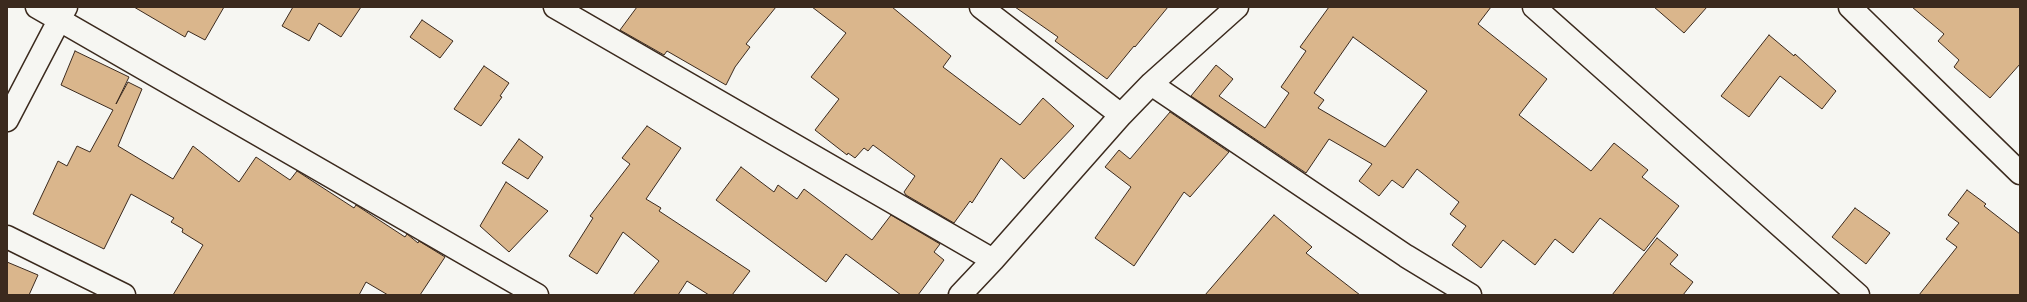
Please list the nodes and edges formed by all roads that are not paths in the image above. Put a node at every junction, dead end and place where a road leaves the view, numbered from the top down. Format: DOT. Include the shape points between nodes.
graph roads {
  1 [pos="37,7"];
  2 [pos="555,7"];
  3 [pos="981,7"];
  4 [pos="1237,7"];
  5 [pos="1534,7"];
  6 [pos="1850,7"];
  7 [pos="62,13"];
  8 [pos="582,13"];
  9 [pos="1151,84"];
  10 [pos="1121,115"];
  11 [pos="7,120"];
  12 [pos="2020,173"];
  13 [pos="7,236"];
  14 [pos="993,260"];
  15 [pos="967,293"];
  16 [pos="124,295"];
  17 [pos="537,295"];
  18 [pos="1470,295"];
  19 [pos="1858,295"];
  1 -- 7 [label="street"];
  2 -- 8 [label="street"];
  3 -- 10 [label="street"];
  4 -- 9 [label="street"];
  5 -- 19 [label="street"];
  6 -- 12 [label="street"];
  7 -- 11 [label="street"];
  7 -- 17 [label="street"];
  8 -- 14 [label="street"];
  9 -- 10 [label="street"];
  9 -- 18 [label="street" via="1406,256"];
  10 -- 14 [label="street"];
  13 -- 16 [label="street"];
  14 -- 15 [label="street"];
}
